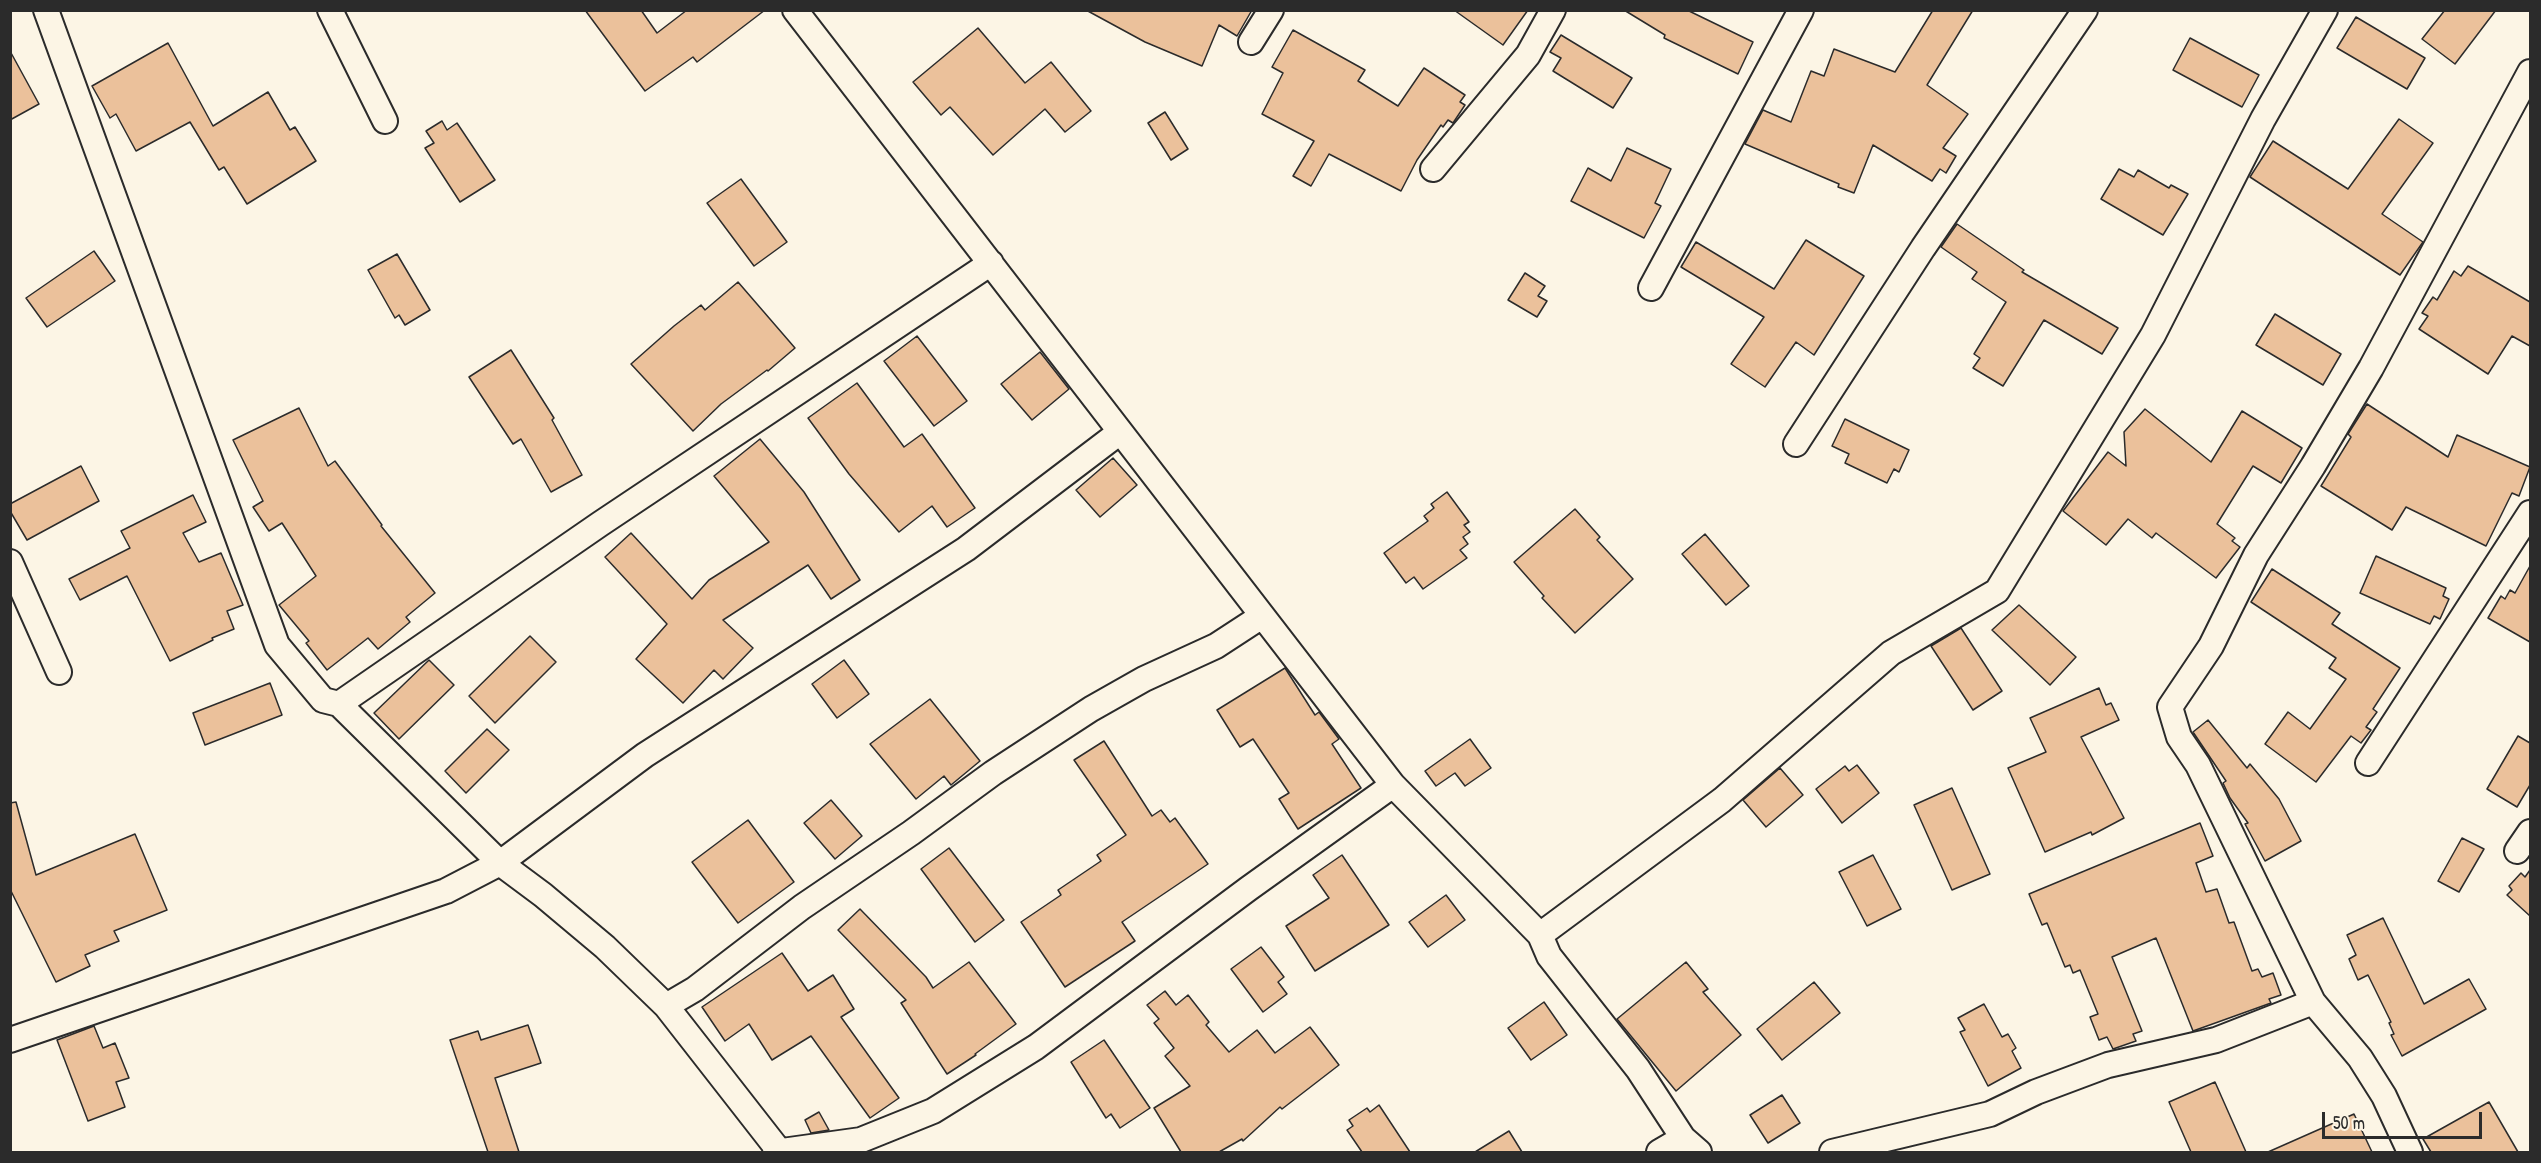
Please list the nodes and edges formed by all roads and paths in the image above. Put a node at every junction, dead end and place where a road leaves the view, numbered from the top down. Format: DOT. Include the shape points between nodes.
graph roads {
  1 [pos="46,10"];
  2 [pos="330,10"];
  3 [pos="795,10"];
  4 [pos="1271,10"];
  5 [pos="1553,10"];
  6 [pos="1801,10"];
  7 [pos="2085,10"];
  8 [pos="2325,10"];
  9 [pos="1251,42"];
  10 [pos="2530,72"];
  11 [pos="385,121"];
  12 [pos="1433,169"];
  13 [pos="991,263"];
  14 [pos="1651,288"];
  15 [pos="1120,432"];
  16 [pos="1796,444"];
  17 [pos="2530,513"];
  18 [pos="10,562"];
  19 [pos="1262,616"];
  20 [pos="59,672"];
  21 [pos="339,704"];
  22 [pos="2368,764"];
  23 [pos="1393,785"];
  24 [pos="2530,832"];
  25 [pos="2517,851"];
  26 [pos="500,863"];
  27 [pos="1540,935"];
  28 [pos="2313,1002"];
  29 [pos="666,1006"];
  30 [pos="10,1040"];
  31 [pos="1691,1145"];
  32 [pos="778,1152"];
  33 [pos="1659,1152"];
  34 [pos="1832,1152"];
  35 [pos="2410,1152"];
  1 -- 21 [label="street" via="277,645 322,700"];
  2 -- 11 [label="street"];
  3 -- 13 [label="street"];
  4 -- 9 [label="street"];
  5 -- 12 [label="street" via="1528,55"];
  6 -- 14 [label="street"];
  7 -- 16 [label="street"];
  8 -- 27 [label="street" via="2263,119 2153,335 1997,591 1891,653 1722,800"];
  10 -- 28 [label="street" via="2371,368 2256,555 2211,646 2170,707 2179,736 2198,765"];
  13 -- 15 [label="street"];
  13 -- 21 [label="street"];
  15 -- 19 [label="street"];
  15 -- 26 [label="street" via="966,549 645,755"];
  17 -- 22 [label="street"];
  18 -- 20 [label="street"];
  19 -- 23 [label="street"];
  19 -- 29 [label="street" via="1216,646 1144,679 1092,709 993,773"];
  21 -- 26 [label="street"];
  23 -- 27 [label="street"];
  23 -- 32 [label="street" via="1036,1047 933,1111 861,1140"];
  24 -- 25 [label="street"];
  26 -- 29 [label="street" via="605,947"];
  26 -- 30 [label="street" via="446,891"];
  27 -- 31 [label="street" via="1549,956 1638,1069"];
  28 -- 34 [label="street" via="2216,1040 2108,1065 1990,1114"];
  28 -- 35 [label="street" via="2360,1058 2384,1096"];
  29 -- 32 [label="street"];
  31 -- 33 [label="street"];
}
